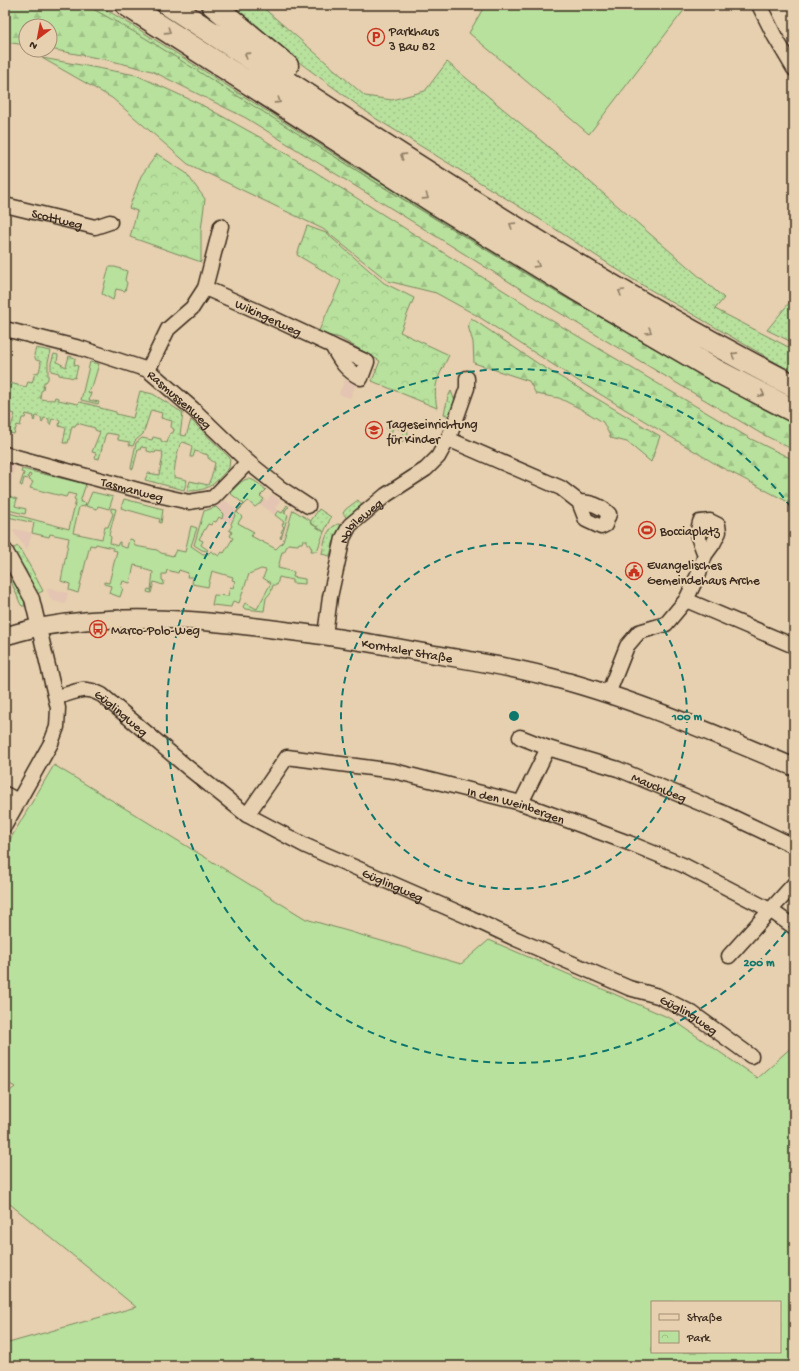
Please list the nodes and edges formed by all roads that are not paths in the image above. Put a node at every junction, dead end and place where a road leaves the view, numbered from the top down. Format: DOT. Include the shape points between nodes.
graph roads {
  1 [pos="109,5"];
  2 [pos="169,5"];
  3 [pos="213,5"];
  4 [pos="759,5"];
  5 [pos="131,8"];
  6 [pos="794,69"];
  7 [pos="362,130"];
  8 [pos="5,205"];
  9 [pos="110,222"];
  10 [pos="222,226"];
  11 [pos="206,288"];
  12 [pos="5,329"];
  13 [pos="332,346"];
  14 [pos="148,370"];
  15 [pos="467,378"];
  16 [pos="794,386"];
  17 [pos="794,411"];
  18 [pos="448,439"];
  19 [pos="5,454"];
  20 [pos="248,462"];
  21 [pos="579,502"];
  22 [pos="308,506"];
  23 [pos="5,550"];
  24 [pos="704,555"];
  25 [pos="686,600"];
  26 [pos="39,627"];
  27 [pos="325,635"];
  28 [pos="5,636"];
  29 [pos="794,646"];
  30 [pos="608,694"];
  31 [pos="56,698"];
  32 [pos="520,737"];
  33 [pos="548,748"];
  34 [pos="794,767"];
  35 [pos="5,794"];
  36 [pos="18,801"];
  37 [pos="521,803"];
  38 [pos="247,815"];
  39 [pos="5,825"];
  40 [pos="794,846"];
  41 [pos="794,884"];
  42 [pos="770,910"];
  43 [pos="794,927"];
  44 [pos="729,956"];
  45 [pos="751,1056"];
  1 -- 5 [label="highway"];
  7 -- 2 [label="highway, one-way"];
  3 -- 7 [label="highway" via="264,48 342,105"];
  4 -- 6 [label="street"];
  5 -- 17 [label="highway, one-way" via="434,202 572,286 715,370"];
  16 -- 7 [label="highway, one-way" via="738,358 593,276"];
  8 -- 9 [label="street, Scottweg" via="95,227"];
  10 -- 11 [label="street"];
  11 -- 13 [label="street, Wikingerweg"];
  11 -- 14 [label="street" via="192,308 168,329"];
  12 -- 14 [label="street, Rasmussenweg" via="80,348"];
  14 -- 20 [label="street, Rasmussenweg" via="193,408"];
  15 -- 18 [label="street, Nobileweg" via="467,388"];
  18 -- 21 [label="street" via="561,488"];
  18 -- 27 [label="street, Nobileweg" via="438,457 426,469 386,495 350,525 343,538 335,570"];
  19 -- 20 [label="street, Tasmanweg" via="189,502 213,498"];
  20 -- 22 [label="street, Rasmussenweg"];
  21 -- 21 [label="street" via="586,520 601,527 606,525 609,514 602,508 589,502"];
  23 -- 26 [label="street" via="32,599"];
  24 -- 25 [label="street" via="699,573"];
  25 -- 29 [label="street"];
  25 -- 30 [label="street" via="666,624 639,632 627,646"];
  26 -- 27 [label="street, Korntaler Straße" via="112,619 164,619 217,622"];
  26 -- 28 [label="street, Korntaler Straße"];
  26 -- 31 [label="street"];
  27 -- 30 [label="street, Korntaler Straße" via="489,663 543,675"];
  30 -- 34 [label="street, Korntaler Straße"];
  31 -- 36 [label="street" via="57,727 51,743"];
  31 -- 38 [label="street, Güglingweg" via="83,688 102,695"];
  32 -- 33 [label="street, Mauchweg"];
  33 -- 37 [label="street"];
  33 -- 40 [label="street, Mauchweg" via="618,769 726,814"];
  35 -- 36 [label="street"];
  36 -- 39 [label="street"];
  37 -- 38 [label="street, In den Weinbergen" via="394,771 287,757"];
  37 -- 42 [label="street, In den Weinbergen" via="683,865"];
  38 -- 45 [label="street, Güglingweg" via="306,846 516,939 629,988 658,996 692,1013"];
  41 -- 42 [label="street"];
  42 -- 43 [label="street, In den Weinbergen"];
  42 -- 44 [label="street"];
}
